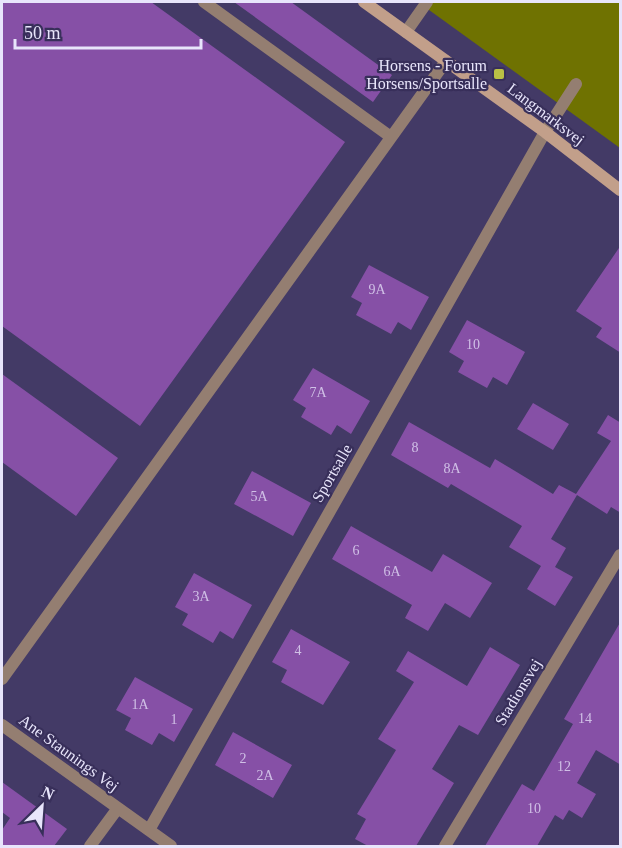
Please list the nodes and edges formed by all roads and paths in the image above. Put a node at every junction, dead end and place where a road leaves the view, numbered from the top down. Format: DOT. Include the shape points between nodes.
graph roads {
  1 [pos="204,2"];
  2 [pos="364,2"];
  3 [pos="427,2"];
  4 [pos="406,32"];
  5 [pos="446,61"];
  6 [pos="576,84"];
  7 [pos="545,132"];
  8 [pos="391,137"];
  9 [pos="621,190"];
  10 [pos="621,555"];
  11 [pos="2,679"];
  12 [pos="2,725"];
  13 [pos="118,808"];
  14 [pos="149,830"];
  15 [pos="90,846"];
  16 [pos="171,846"];
  17 [pos="445,846"];
  1 -- 8 [label="street"];
  2 -- 4 [label="main road, Langmarksvej"];
  3 -- 4 [label="street"];
  4 -- 5 [label="main road, Langmarksvej"];
  5 -- 7 [label="main road, Langmarksvej"];
  5 -- 8 [label="street"];
  6 -- 7 [label="street, Sportsalle"];
  7 -- 9 [label="main road, Langmarksvej"];
  7 -- 14 [label="street, Sportsalle"];
  8 -- 11 [label="street"];
  10 -- 17 [label="street, Stadionsvej"];
  12 -- 13 [label="street, Ane Staunings Vej"];
  13 -- 14 [label="street, Ane Staunings Vej"];
  13 -- 15 [label="street, Ane Staunings Vej"];
  14 -- 16 [label="street, Ane Staunings Vej"];
}
